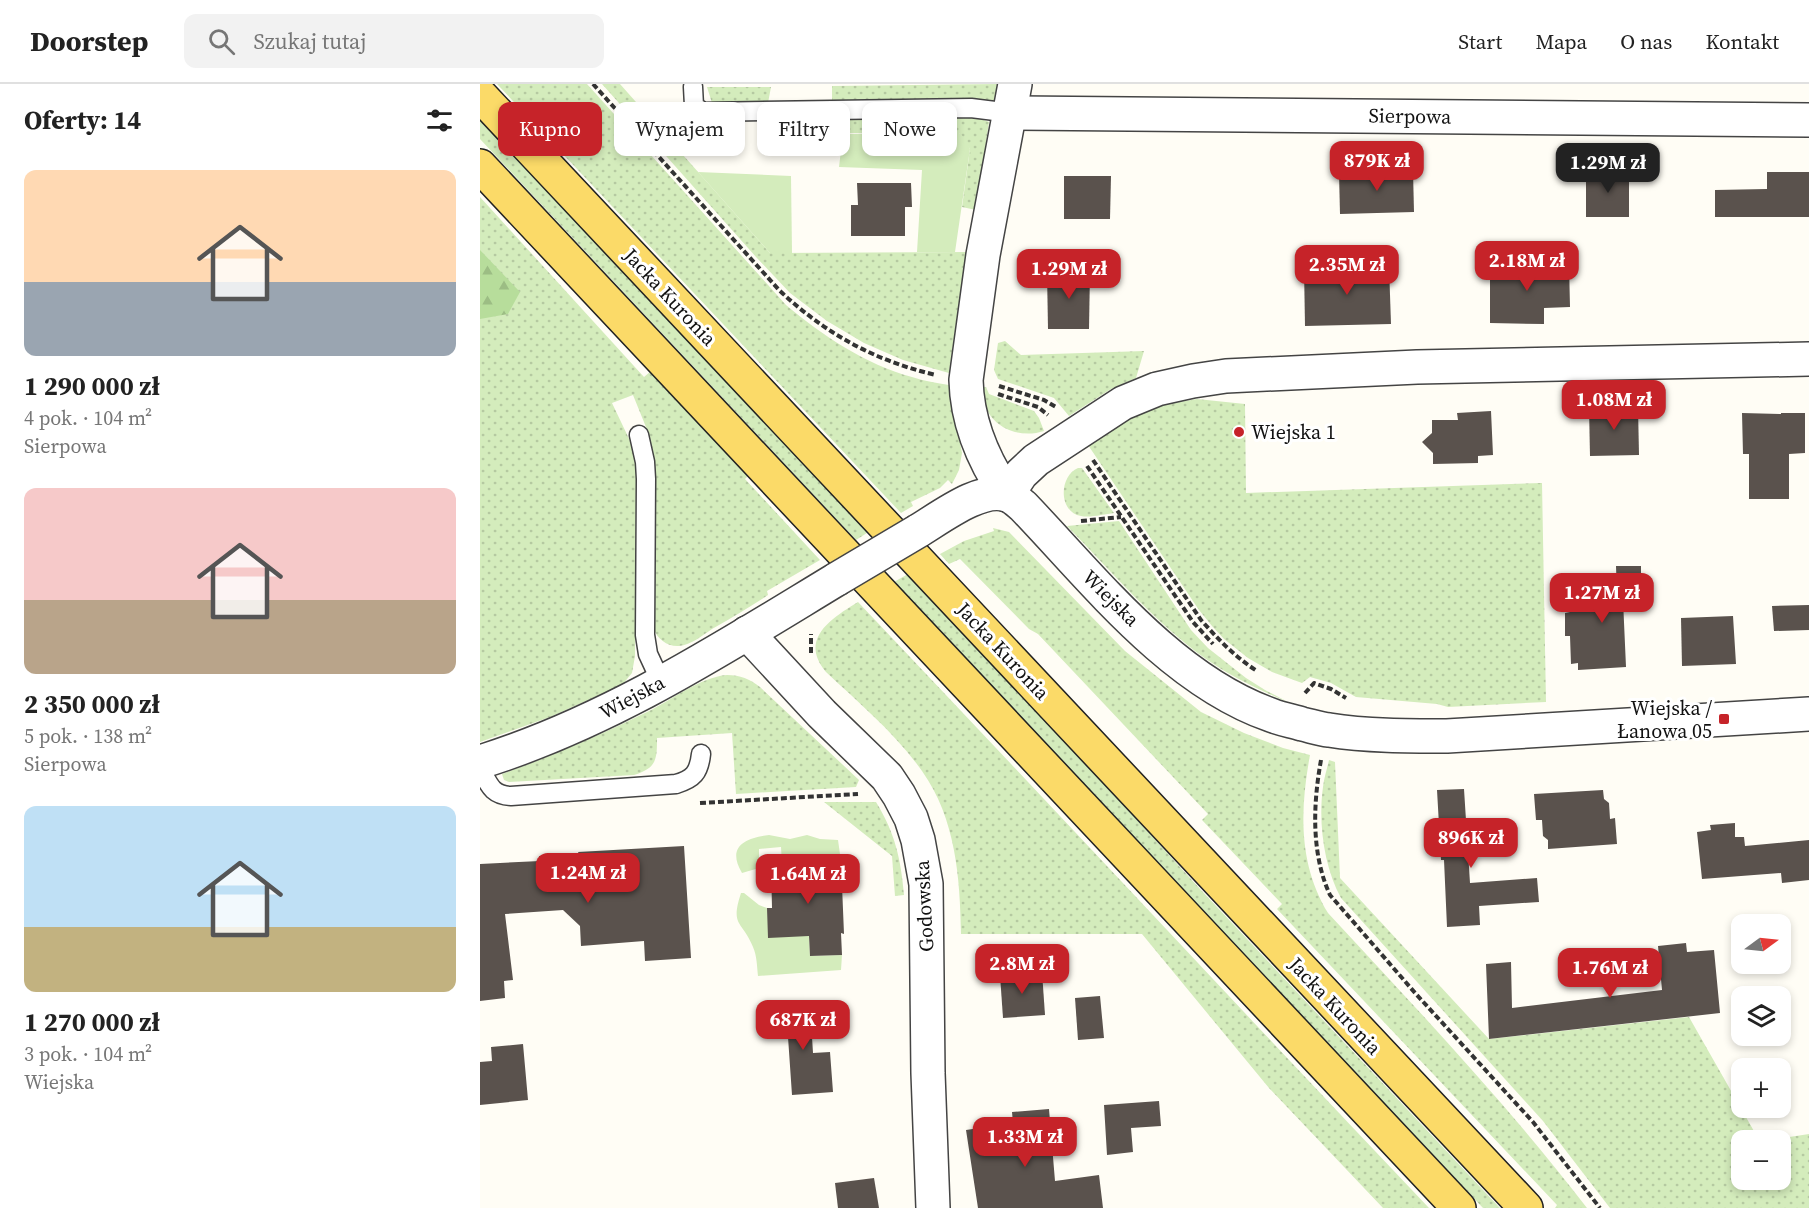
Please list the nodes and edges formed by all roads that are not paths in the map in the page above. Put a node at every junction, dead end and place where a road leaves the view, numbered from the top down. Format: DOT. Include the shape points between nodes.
graph roads {
  1 [pos="693,87"];
  2 [pos="480,95"];
  3 [pos="1013,98"];
  4 [pos="1809,120"];
  5 [pos="480,166"];
  6 [pos="1809,359"];
  7 [pos="639,435"];
  8 [pos="1007,495"];
  9 [pos="747,633"];
  10 [pos="662,682"];
  11 [pos="1809,714"];
  12 [pos="700,754"];
  13 [pos="480,762"];
  14 [pos="480,768"];
  15 [pos="933,1208"];
  16 [pos="1459,1208"];
  17 [pos="1526,1208"];
  1 -- 3 [label="lane" via="694,106 704,112 971,108"];
  2 -- 17 [label="main road, Jacka Kuronia"];
  3 -- 4 [label="street, Sierpowa"];
  3 -- 8 [label="street" via="983,255 979,382 967,401 986,461"];
  5 -- 16 [label="main road"];
  6 -- 8 [label="street" via="1417,367 1226,376 1157,389 1123,403 1028,466"];
  7 -- 10 [label="lane" via="646,478 645,636 648,654"];
  8 -- 9 [label="street, Wiejska, bridge" via="978,497"];
  8 -- 11 [label="street, Wiejska" via="1023,506 1173,658 1208,683 1272,716 1328,730 1447,736"];
  9 -- 10 [label="street, Wiejska"];
  9 -- 15 [label="street, Godowska" via="887,777 911,818 926,884 927,1073"];
  10 -- 13 [label="street, Wiejska" via="570,729"];
  12 -- 14 [label="lane" via="694,774 676,784 512,796 494,791"];
}
